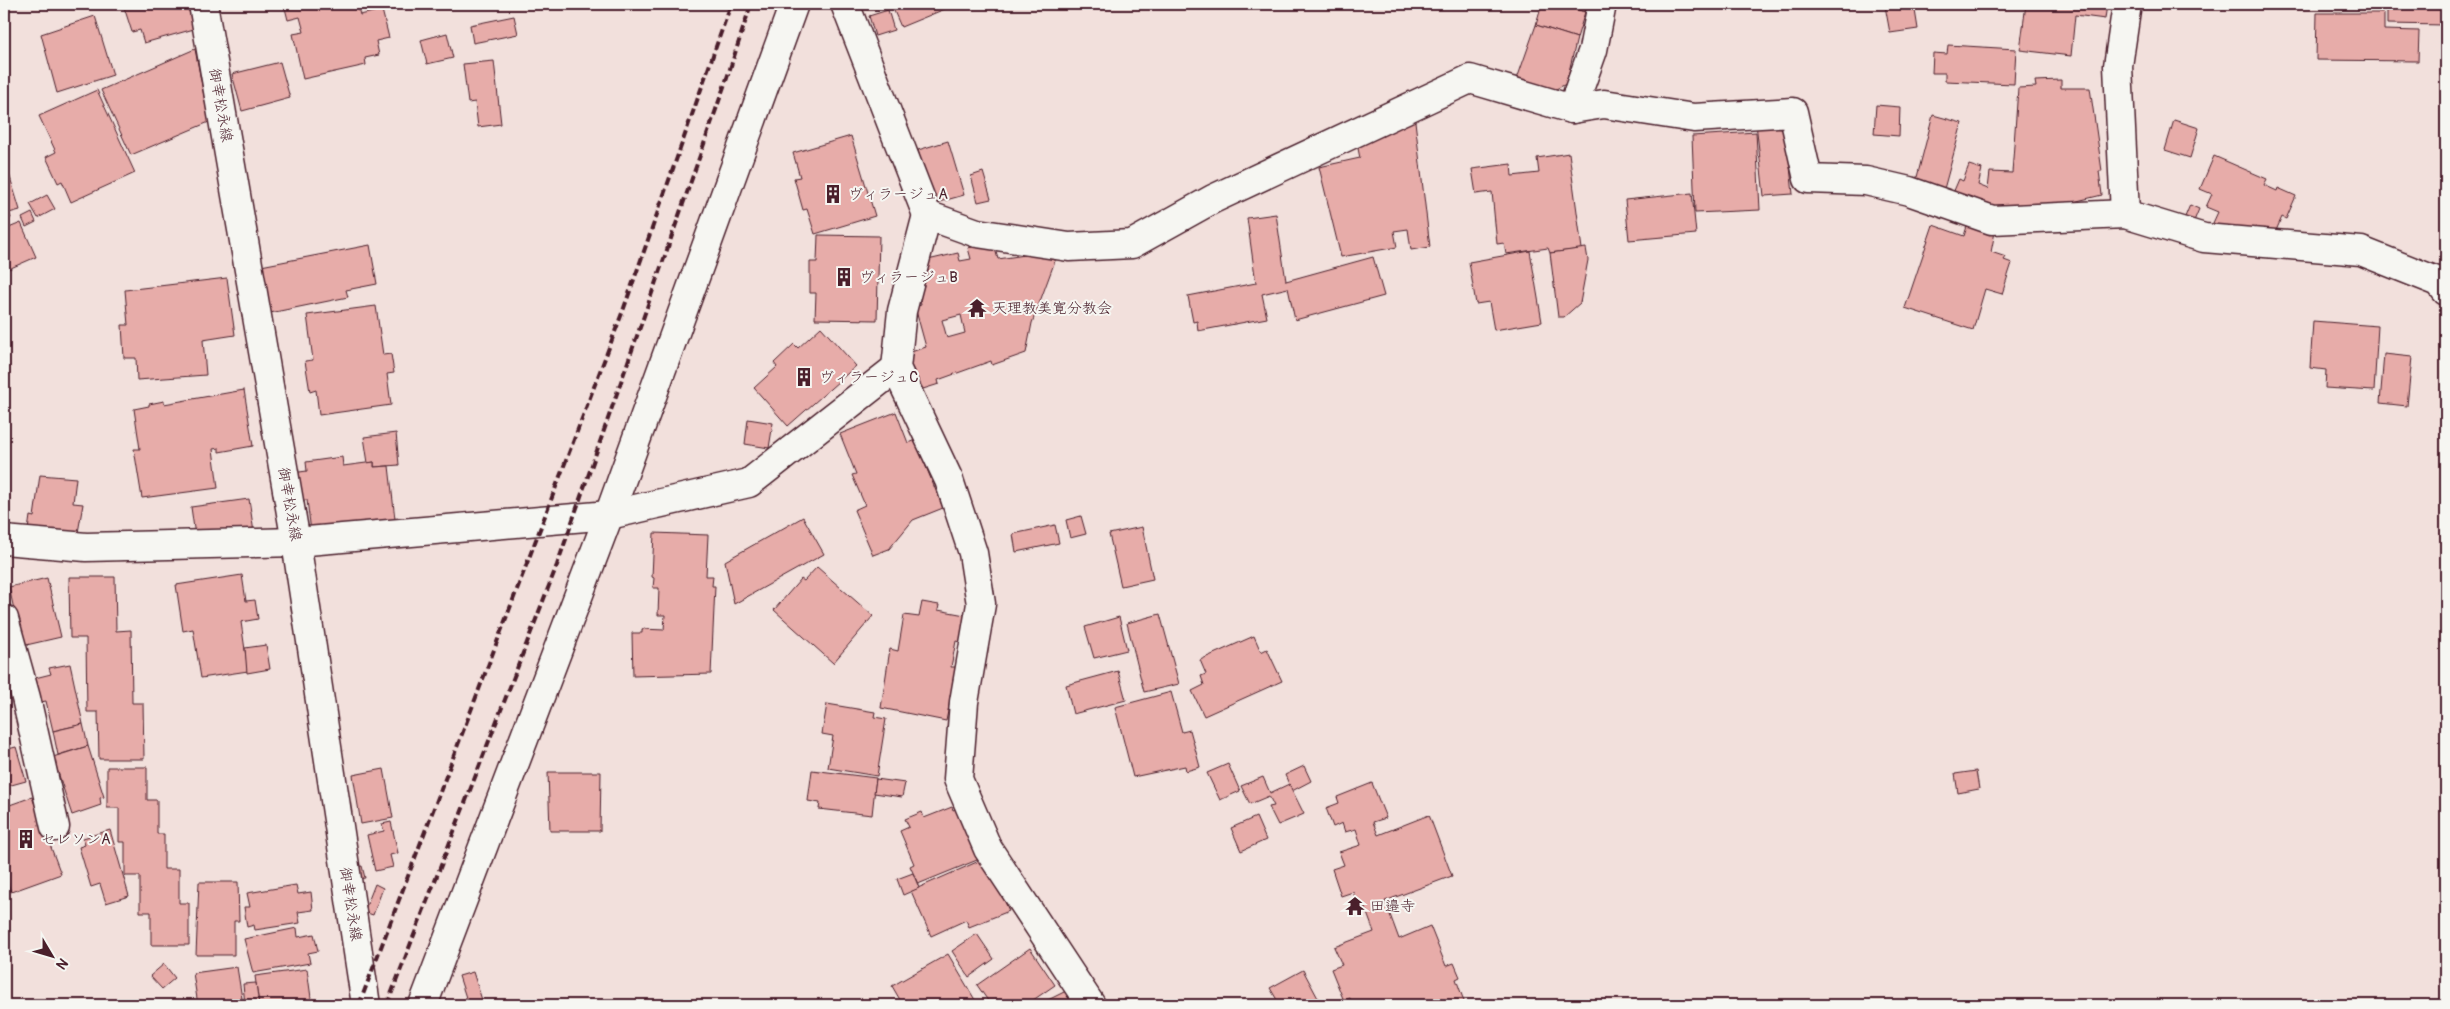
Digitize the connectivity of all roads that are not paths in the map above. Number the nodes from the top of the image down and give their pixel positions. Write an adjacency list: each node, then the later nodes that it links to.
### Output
1 (203, 4): 13 (street, 御幸松永線)
2 (794, 4): 11 (street)
3 (845, 4): 8 (street)
4 (1602, 4): 6 (street)
5 (2128, 4): 7 (street)
6 (1572, 109): 7 (street); 8 (street)
7 (2125, 214): 9 (street)
8 (927, 215): 10 (street)
9 (2446, 291)
10 (896, 368): 11 (street); 18 (street)
11 (609, 516): 13 (street); 17 (street)
12 (4, 540): 13 (street)
13 (296, 542): 16 (street, 御幸松永線)
14 (4, 618): 15 (street)
15 (55, 827)
16 (366, 1005)
17 (423, 1005)
18 (1091, 1005)

